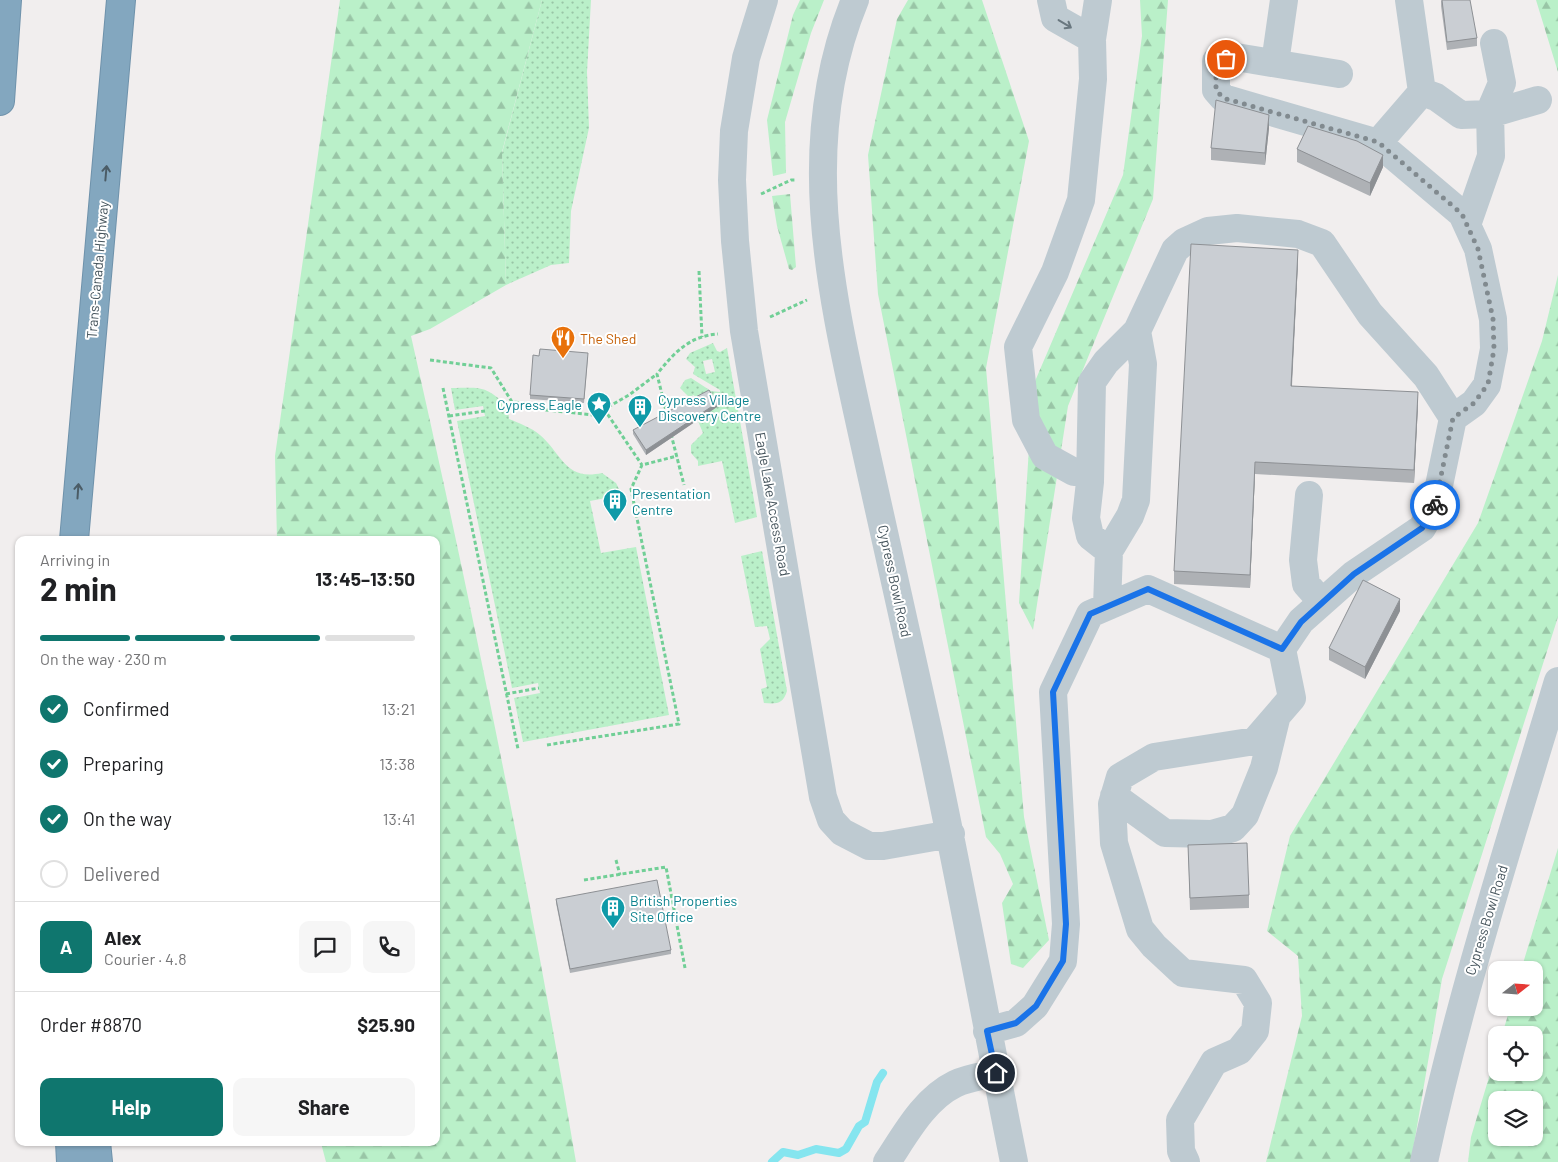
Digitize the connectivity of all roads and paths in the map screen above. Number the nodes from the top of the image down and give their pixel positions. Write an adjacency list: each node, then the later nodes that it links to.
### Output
1 (7, 0): 15 (highway)
2 (122, 0): 41 (highway, Trans-Canada Highway, one-way to 2)
3 (764, 0): 53 (street, Eagle Lake Access Road)
4 (855, 0): 18 (street, Cypress Bowl Road)
5 (1051, 0): 9 (street, one-way to 9)
6 (1098, 0): 9 (street)
7 (1284, 0): 11 (street)
8 (1409, 0): 13 (street)
9 (1092, 39): 38 (street)
10 (1494, 43): 16 (street)
11 (1275, 63): 12 (street); 17 (street)
12 (1339, 74)
13 (1422, 92): 16 (street); 17 (street)
14 (1538, 100): 16 (street)
15 (0, 101)
16 (1490, 114): 20 (street)
17 (1378, 142): 20 (street)
18 (822, 180): 19 (path); 22 (street, Cypress Bowl Road)
19 (754, 198)
20 (1467, 225): 33 (street)
21 (700, 271): 26 (path)
22 (834, 295): 23 (path); 53 (street, Cypress Bowl Road)
23 (764, 321)
24 (1137, 330): 33 (street); 38 (street); 42 (street)
25 (711, 335): 26 (path)
26 (702, 337): 28 (path)
27 (430, 360): 30 (path)
28 (657, 374): 30 (path); 34 (path)
29 (443, 388): 32 (path)
30 (604, 409): 37 (path)
31 (485, 410): 32 (path)
32 (449, 416): 48 (path)
33 (1453, 418): 43 (street)
34 (668, 420)
35 (670, 429): 36 (path)
36 (677, 456): 37 (path); 39 (path)
37 (642, 465): 50 (path)
38 (1090, 468): 42 (street)
39 (684, 485)
40 (1309, 495): 43 (street)
41 (74, 536)
42 (1109, 551): 44 (street)
43 (1322, 602): 45 (street)
44 (1107, 606): 45 (street); 58 (street)
45 (1282, 649): 49 (street)
46 (1558, 681): 67 (street, Cypress Bowl Road)
47 (539, 688): 48 (path)
48 (506, 694): 51 (path)
49 (1277, 716): 52 (street); 52 (street)
50 (547, 745)
51 (518, 749)
52 (1114, 796): 66 (street)
53 (951, 834): 58 (street, Cypress Bowl Road)
54 (616, 860): 55 (path)
55 (620, 875): 56 (path); 57 (path)
56 (584, 880)
57 (685, 968)
58 (987, 1031): 59 (street, Cypress Bowl Road)
59 (996, 1073): 64 (street); 65 (street, Cypress Bowl Road)
60 (70, 1146): 62 (highway)
61 (96, 1146): 63 (highway)
62 (71, 1162)
63 (98, 1162)
64 (887, 1162)
65 (1014, 1162)
66 (1186, 1162)
67 (1424, 1162)

